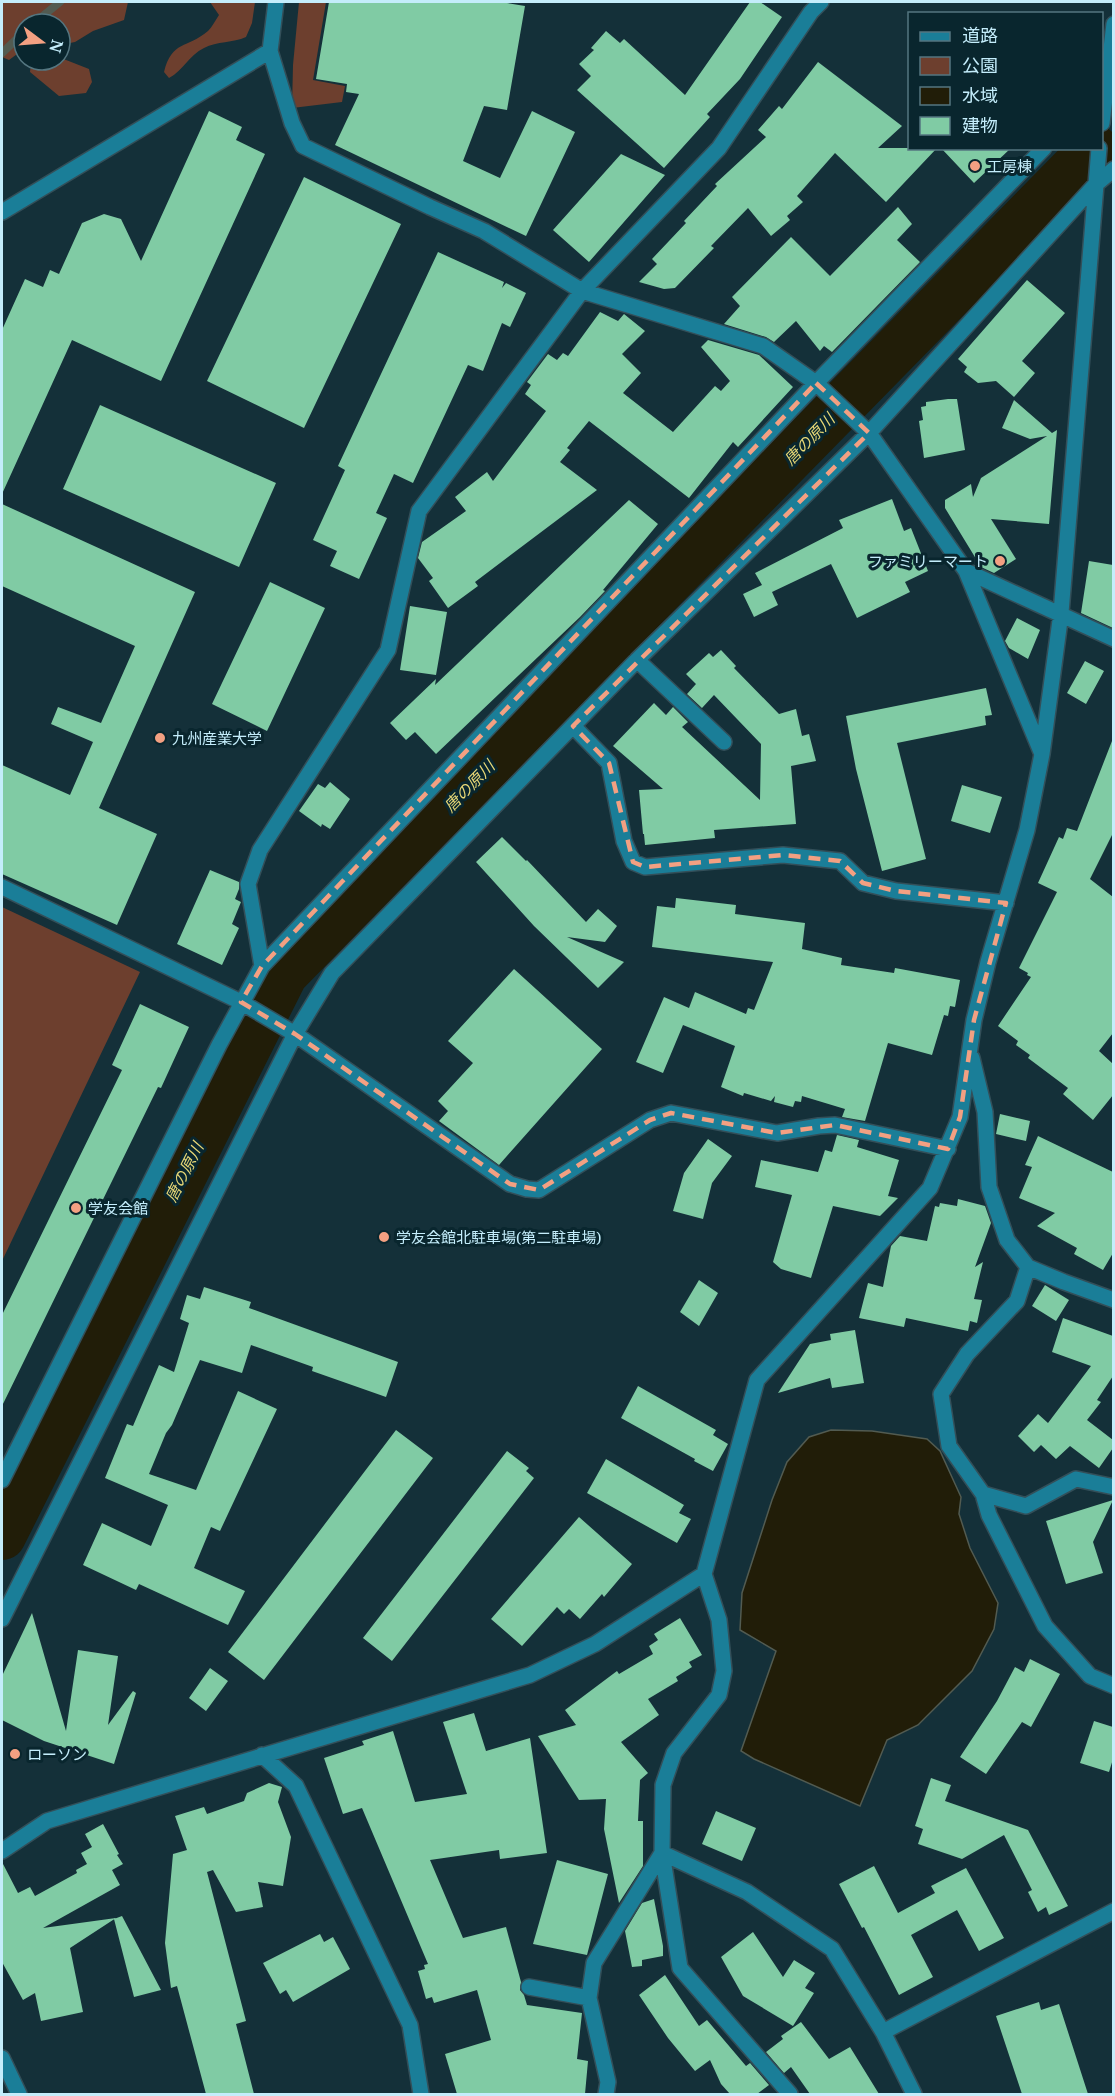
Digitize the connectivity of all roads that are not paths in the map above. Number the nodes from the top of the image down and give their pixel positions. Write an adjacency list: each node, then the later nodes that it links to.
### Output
1 (276, 2): 4 (street)
2 (821, 2): 12 (street)
3 (1113, 24): 5 (street)
4 (270, 51): 11 (street); 12 (street)
5 (1106, 89): 6 (street)
6 (1103, 109)
7 (1042, 150): 13 (street)
8 (1099, 150): 10 (street)
9 (1113, 169): 10 (street)
10 (1095, 185): 14 (street); 16 (street)
11 (2, 212)
12 (582, 291): 13 (street); 24 (street)
13 (816, 383): 14 (street); 24 (street)
14 (864, 428): 15 (street); 18 (street)
15 (966, 571): 16 (street); 21 (street)
16 (1060, 614): 17 (street); 21 (street)
17 (1113, 639)
18 (637, 660): 19 (street); 20 (street)
19 (573, 726): 23 (street); 26 (street)
20 (723, 742)
21 (1042, 754): 23 (street)
22 (2, 887): 25 (street)
23 (1006, 903): 27 (street)
24 (262, 966): 25 (street)
25 (241, 1002): 26 (street); 31 (street)
26 (295, 1034): 28 (street); 35 (street)
27 (970, 1050): 28 (street); 29 (street)
28 (948, 1149): 34 (street)
29 (1028, 1267): 30 (street); 33 (street)
30 (1113, 1300)
31 (2, 1480)
32 (1113, 1488): 33 (street)
33 (983, 1494): 36 (street)
34 (704, 1574): 37 (street); 39 (street)
35 (2, 1619)
36 (1113, 1686)
37 (262, 1755): 38 (street); 46 (street)
38 (2, 1851)
39 (662, 1853): 42 (street); 43 (street); 48 (street)
40 (1113, 1911): 43 (street)
41 (529, 1987): 42 (street)
42 (589, 1998): 47 (street)
43 (883, 2032): 49 (street)
44 (2, 2058): 45 (street)
45 (19, 2094)
46 (421, 2094)
47 (606, 2094)
48 (790, 2094)
49 (914, 2094)

